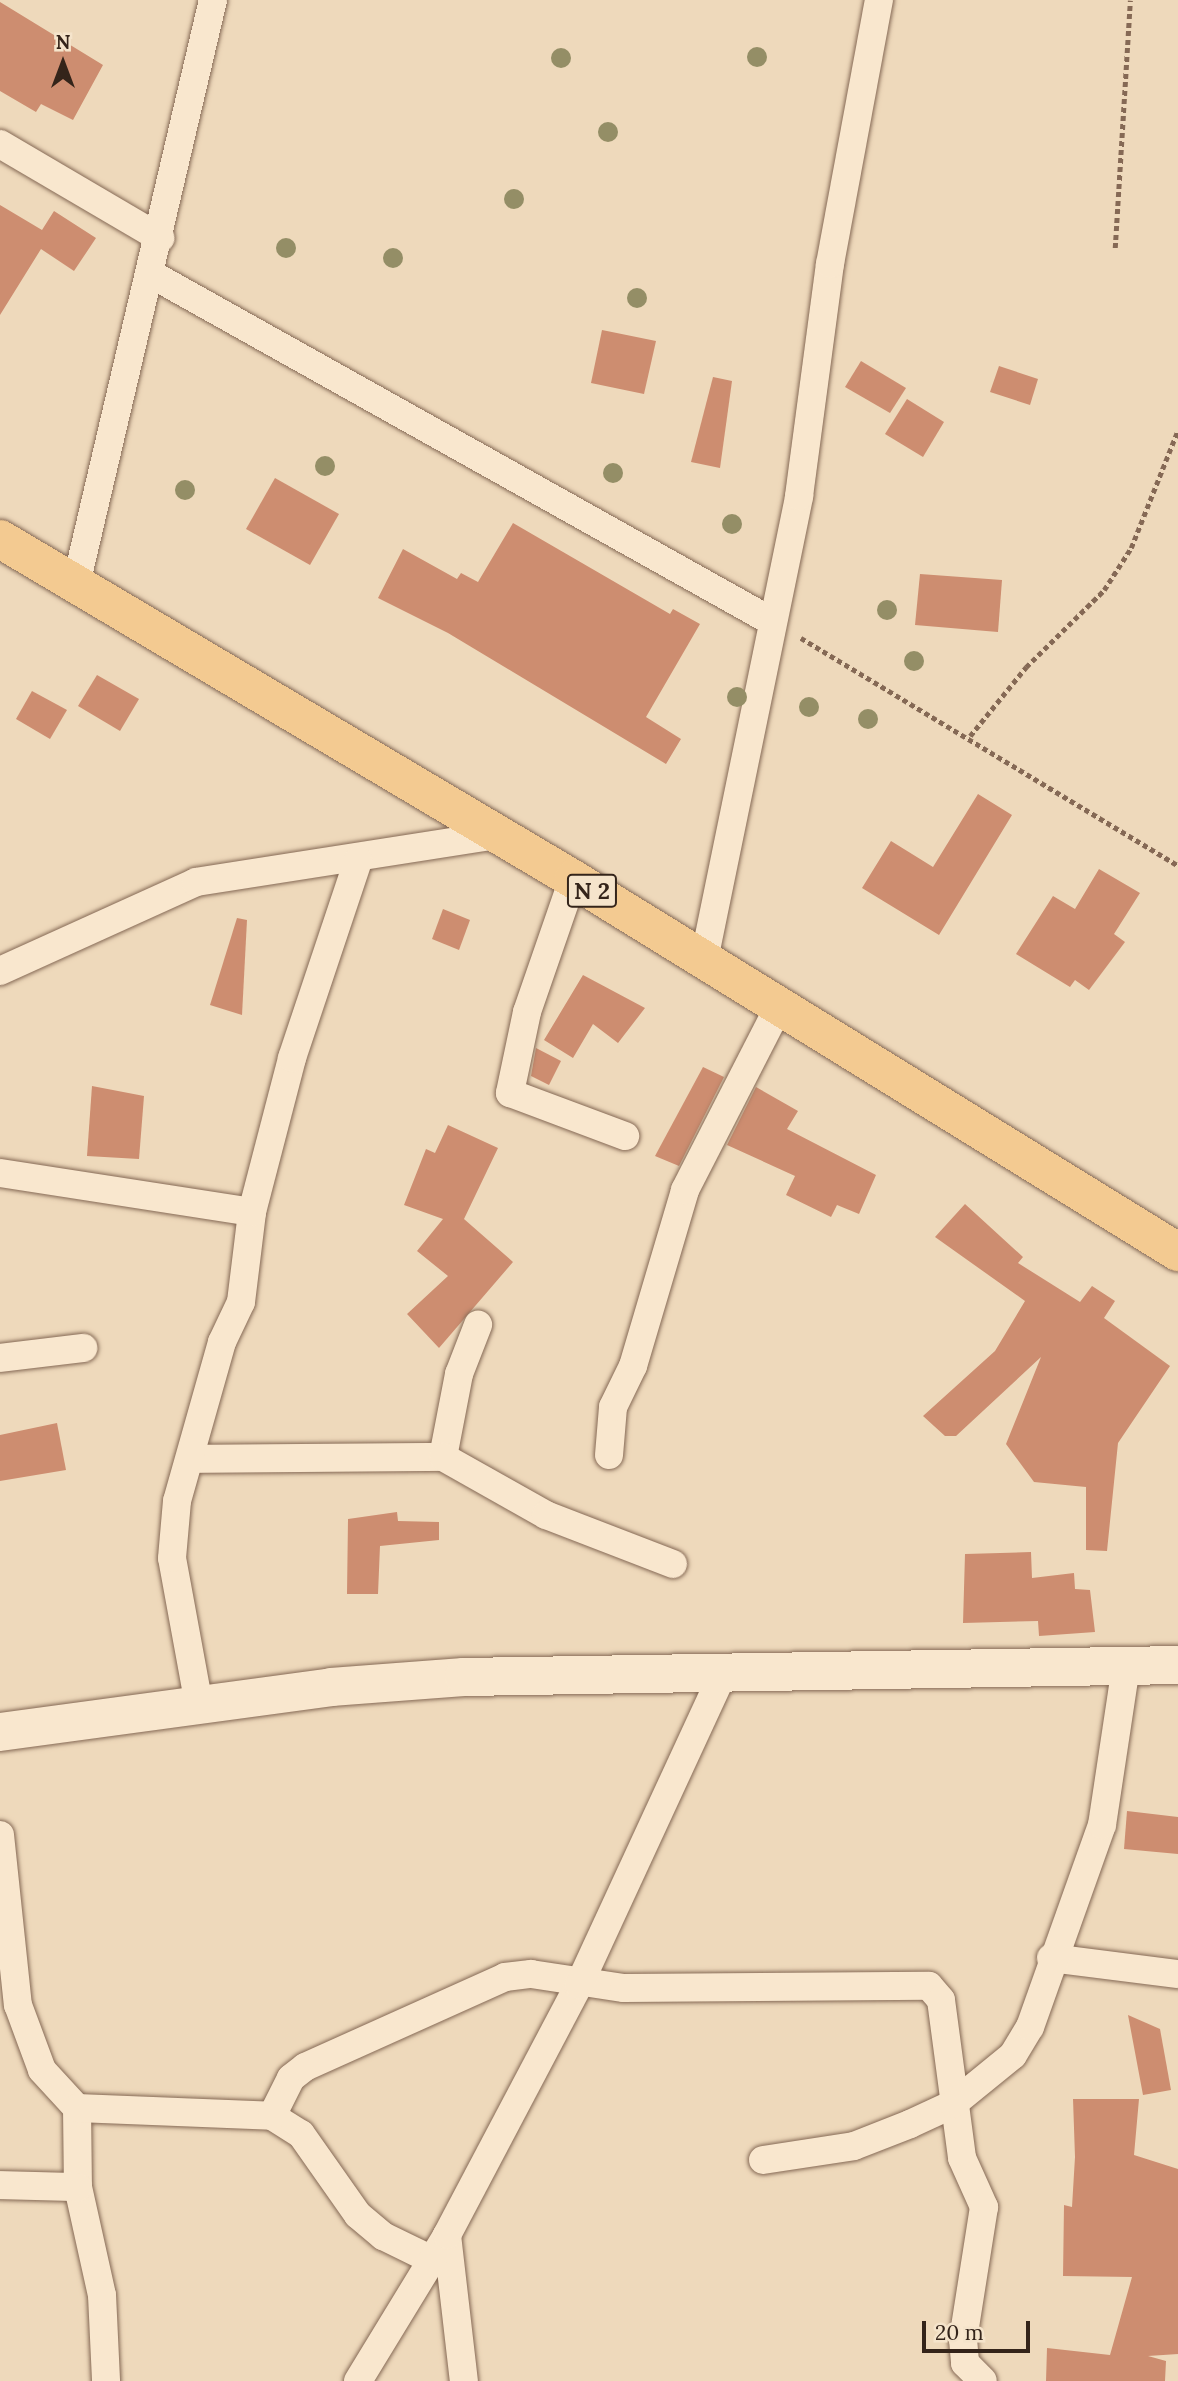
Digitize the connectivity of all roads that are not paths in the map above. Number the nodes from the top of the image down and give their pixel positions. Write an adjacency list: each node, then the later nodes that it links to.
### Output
1 (213, 0): 4 (street)
2 (879, 0): 8 (street)
3 (0, 144): 4 (street)
4 (160, 238): 5 (street)
5 (151, 274): 7 (street); 8 (street)
6 (0, 539): 7 (main road, N 2)
7 (76, 584): 9 (main road, N 2)
8 (771, 621): 12 (street)
9 (496, 835): 10 (street); 11 (main road, N 2)
10 (358, 861): 13 (street); 17 (street)
11 (573, 880): 12 (main road, N 2); 15 (street)
12 (705, 960): 14 (main road, N 2)
13 (0, 971)
14 (779, 1006): 18 (main road, N 2); 22 (street)
15 (625, 1136)
16 (0, 1173): 17 (street)
17 (252, 1212): 24 (street)
18 (1178, 1252)
19 (478, 1325): 23 (street)
20 (83, 1349): 21 (street)
21 (0, 1358)
22 (609, 1455)
23 (443, 1457): 24 (street); 25 (street)
24 (190, 1460): 29 (street)
25 (673, 1564)
26 (1178, 1665): 27 (street)
27 (1126, 1666): 28 (street); 32 (street)
28 (722, 1675): 29 (street); 34 (street)
29 (199, 1705): 30 (street)
30 (0, 1732)
31 (0, 1835): 36 (street)
32 (1051, 1958): 33 (street); 35 (street)
33 (1178, 1974)
34 (579, 1985): 35 (street); 37 (street); 41 (street)
35 (953, 2104): 38 (street); 46 (street)
36 (77, 2108): 37 (street); 40 (street)
37 (272, 2116): 42 (street)
38 (763, 2160)
39 (0, 2185): 40 (street)
40 (78, 2187): 43 (street)
41 (447, 2235): 42 (street); 45 (street)
42 (432, 2259): 44 (street)
43 (106, 2381)
44 (358, 2381)
45 (464, 2381)
46 (983, 2381)

